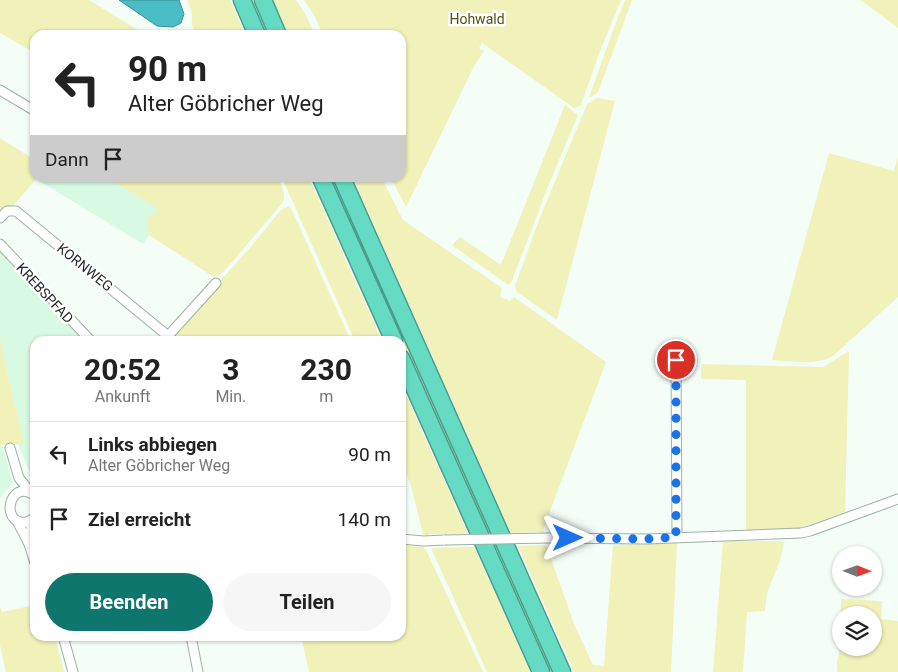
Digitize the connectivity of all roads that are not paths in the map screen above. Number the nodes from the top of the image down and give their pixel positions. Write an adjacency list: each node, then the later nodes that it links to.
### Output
1 (242, 0): 3 (highway)
2 (262, 0): 4 (highway)
3 (256, 30)
4 (276, 30)
5 (0, 90): 6 (street)
6 (30, 109)
7 (323, 182): 15 (highway)
8 (344, 182): 37 (highway)
9 (0, 218): 13 (street, KORNWEG)
10 (0, 244): 12 (street, KREBSPFAD)
11 (216, 283): 14 (street, KORNWEG)
12 (86, 336)
13 (162, 336)
14 (169, 336)
15 (392, 336)
16 (676, 360): 27 (street)
17 (406, 369): 36 (highway)
18 (10, 448): 19 (street)
19 (19, 478): 20 (street); 21 (street)
20 (30, 491)
21 (16, 493): 22 (street); 24 (street)
22 (30, 494)
23 (898, 498): 27 (street)
24 (3, 509): 26 (street)
25 (30, 520): 26 (street)
26 (17, 521): 30 (street)
27 (676, 537): 29 (street, bridge)
28 (30, 539): 30 (street)
29 (406, 539)
30 (29, 544): 31 (street)
31 (30, 547)
32 (64, 641): 34 (street)
33 (192, 641): 35 (street)
34 (73, 672)
35 (198, 672)
36 (542, 672)
37 (562, 672)

